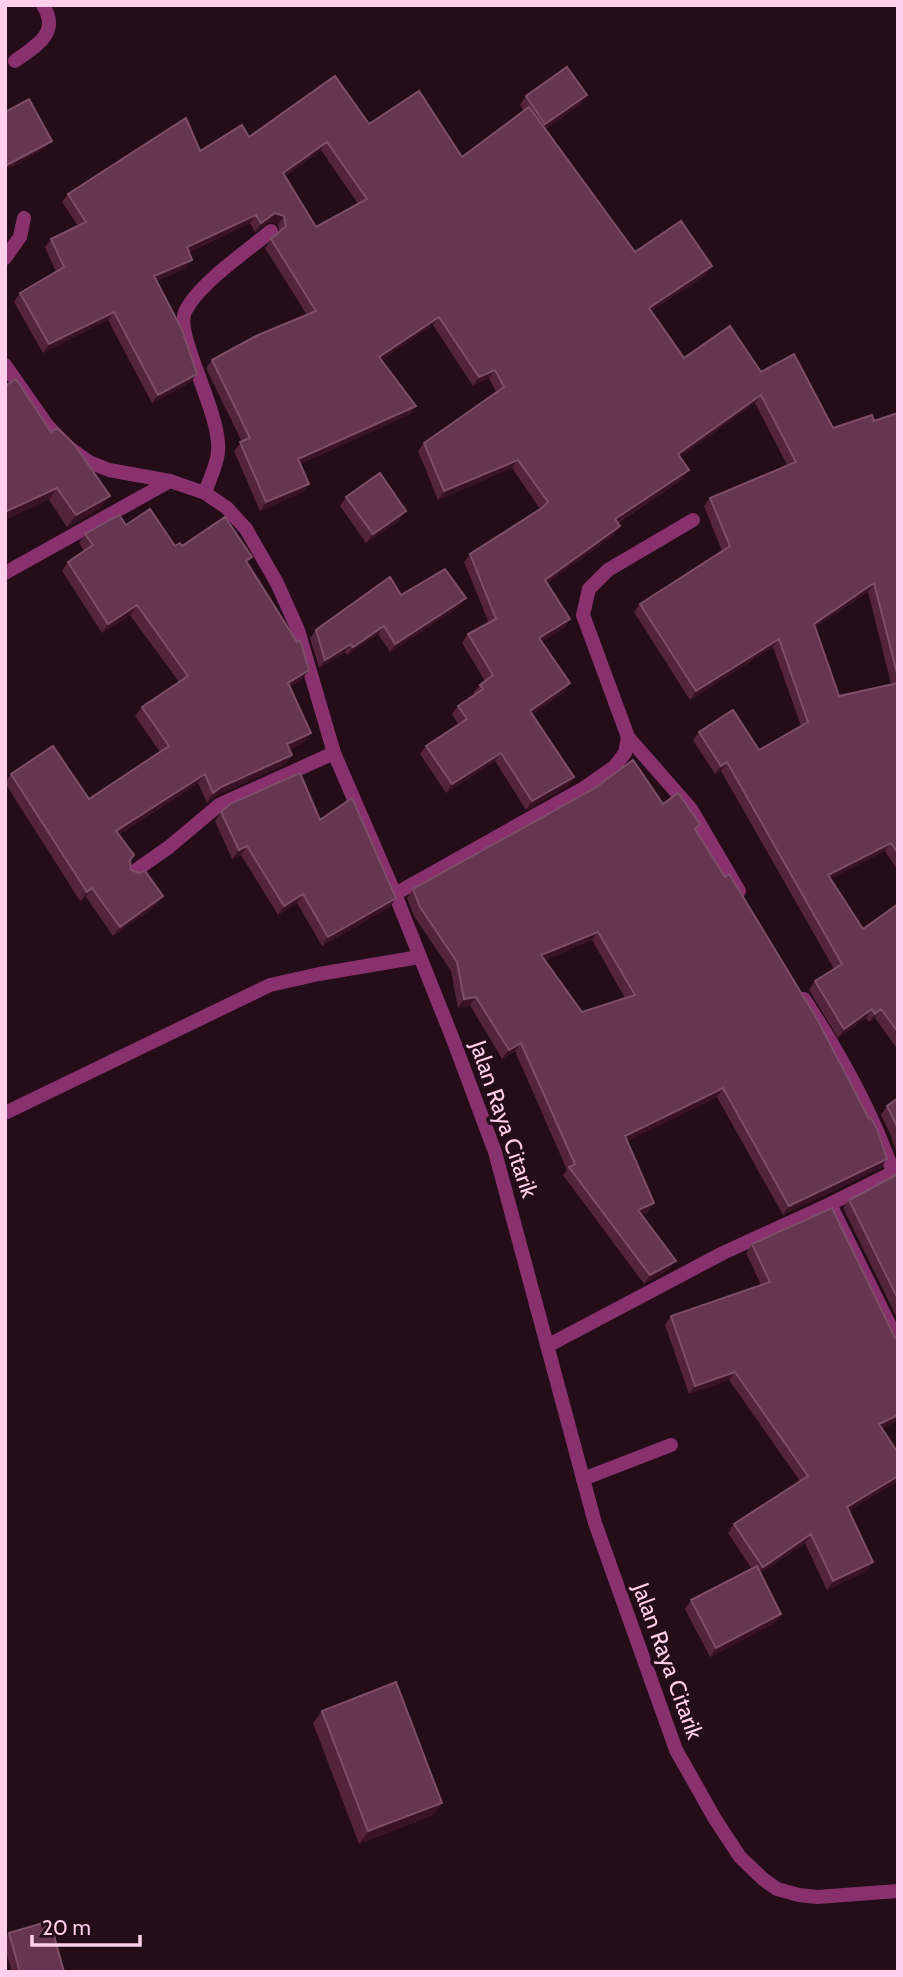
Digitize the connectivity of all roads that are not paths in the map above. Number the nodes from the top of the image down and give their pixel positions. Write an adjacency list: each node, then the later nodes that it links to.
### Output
1 (43, 5): 2 (street)
2 (15, 61)
3 (24, 218): 5 (street)
4 (271, 231): 8 (street)
5 (5, 258)
6 (5, 365): 7 (street, Jalan Raya Citarik)
7 (170, 481): 8 (street, Jalan Raya Citarik); 10 (street)
8 (205, 493): 12 (street, Jalan Raya Citarik)
9 (693, 520): 11 (street)
10 (5, 573)
11 (628, 737): 14 (street); 15 (street)
12 (334, 753): 13 (street); 14 (street, Jalan Raya Citarik)
13 (132, 873)
14 (394, 894): 16 (street, Jalan Raya Citarik)
15 (748, 908)
16 (419, 957): 18 (street); 22 (street, Jalan Raya Citarik)
17 (797, 988): 19 (street)
18 (5, 1113)
19 (895, 1171): 20 (street)
20 (830, 1205): 21 (street); 22 (street)
21 (898, 1342)
22 (549, 1345): 24 (street, Jalan Raya Citarik)
23 (671, 1445): 24 (street)
24 (583, 1479): 25 (street, Jalan Raya Citarik)
25 (898, 1891)

